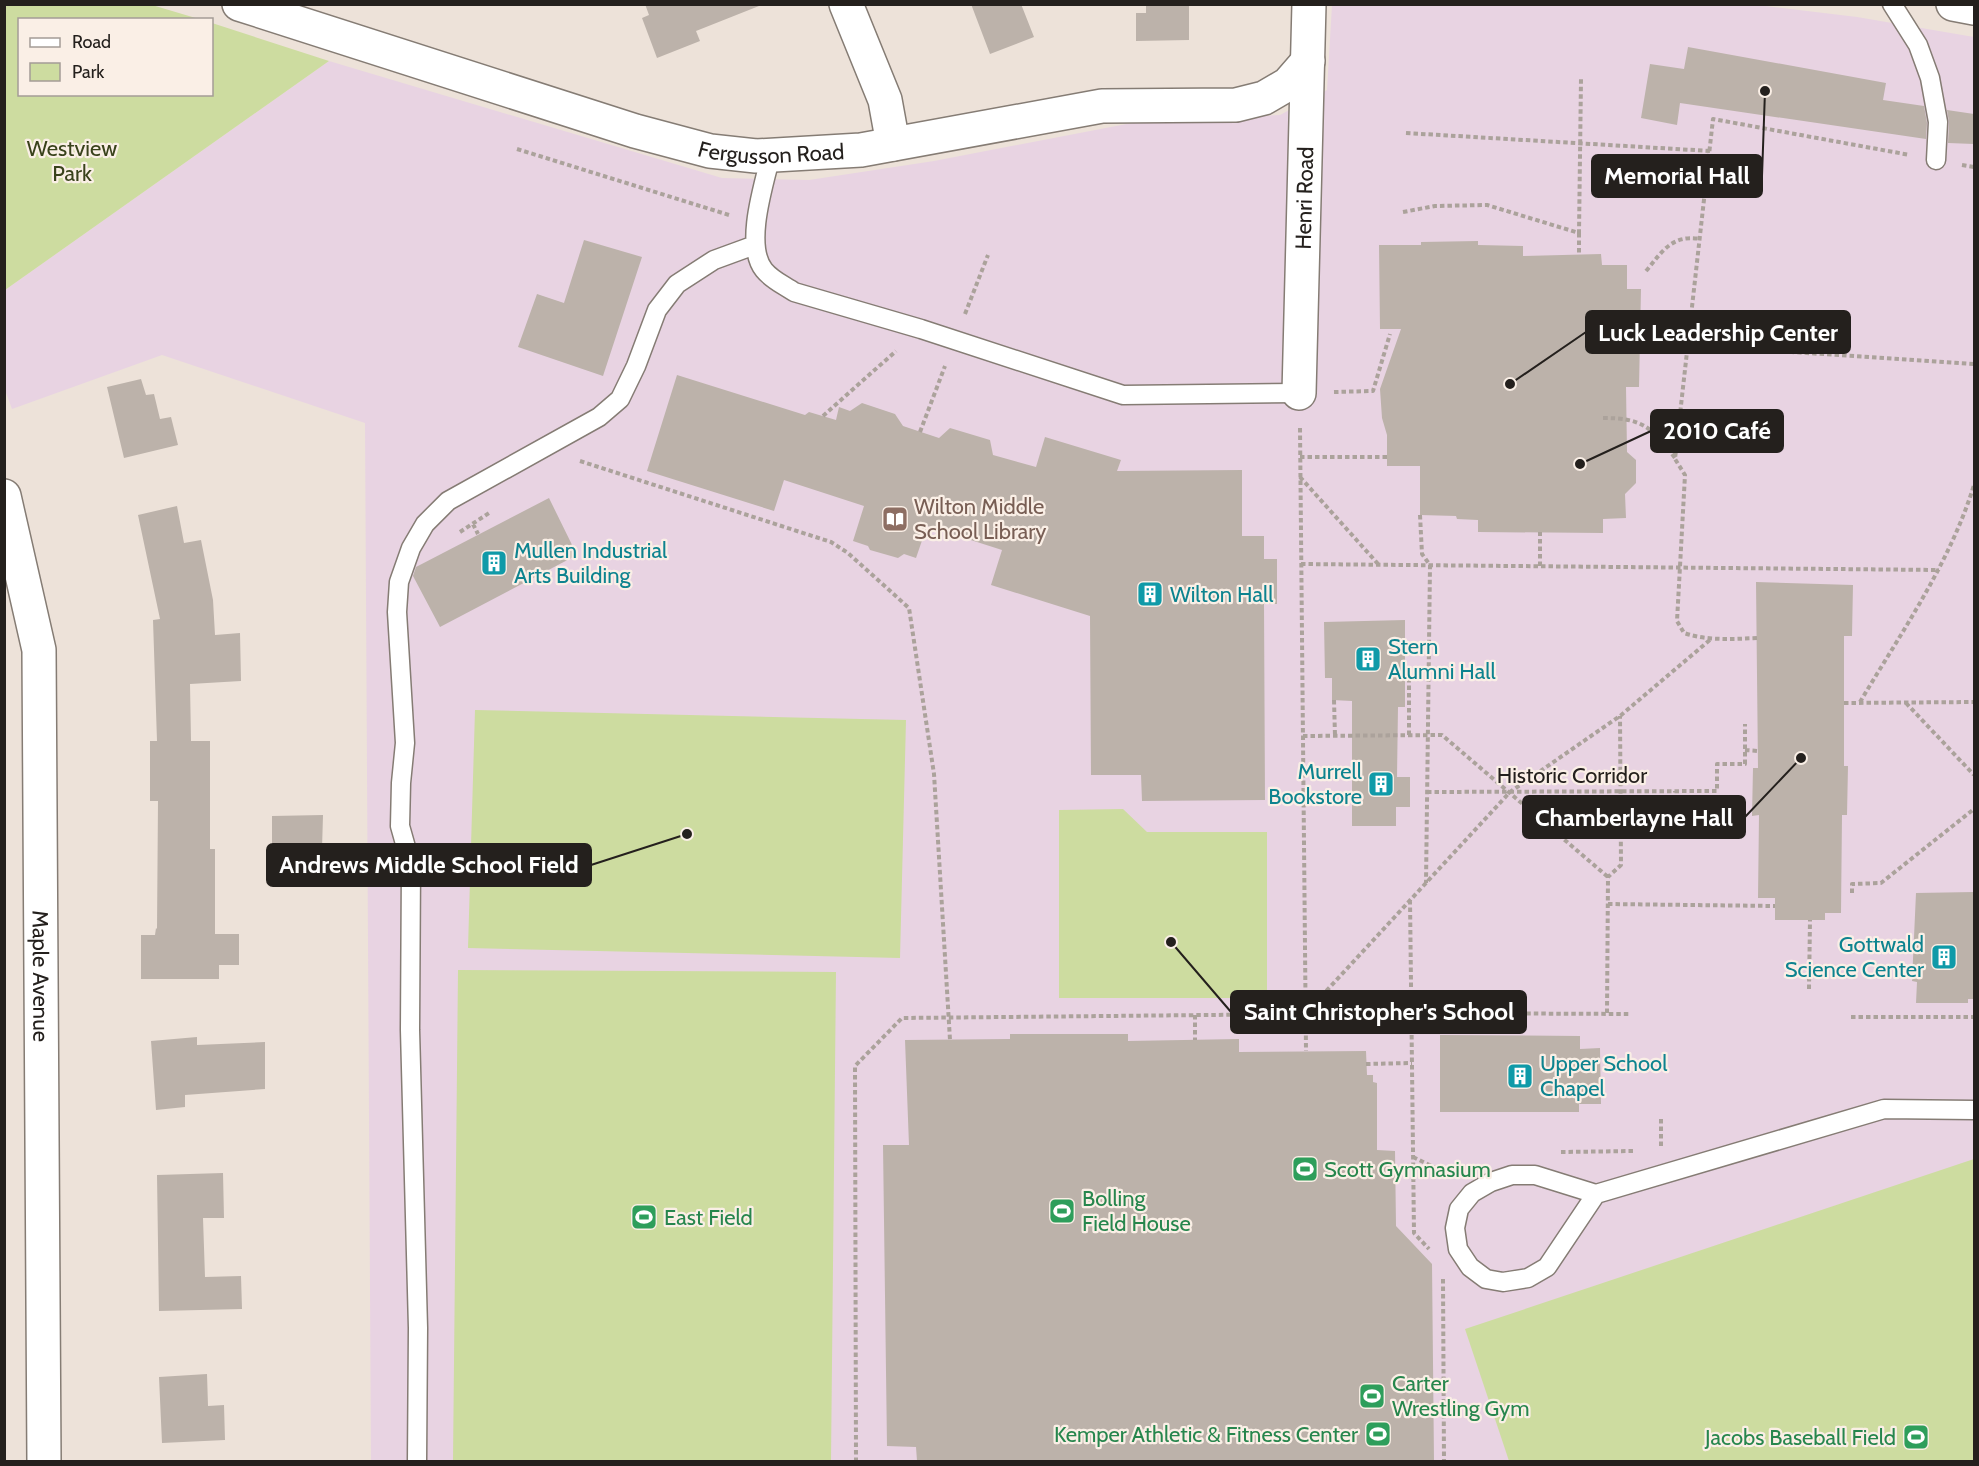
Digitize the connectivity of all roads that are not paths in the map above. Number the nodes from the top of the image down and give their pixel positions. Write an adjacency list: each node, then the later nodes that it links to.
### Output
1 (239, 4): 9 (street, Fergusson Road)
2 (846, 4): 8 (street)
3 (1309, 4): 7 (street, Henri Road)
4 (1892, 4): 10 (lane)
5 (1953, 4): 6 (street)
6 (1974, 8)
7 (1308, 61): 8 (street, Fergusson Road); 12 (street, Henri Road)
8 (893, 144): 9 (street, Fergusson Road)
9 (771, 155): 11 (lane)
10 (1936, 160)
11 (755, 245): 12 (lane); 17 (lane)
12 (1299, 393)
13 (4, 496): 16 (street, Maple Avenue)
14 (1974, 1110): 15 (lane)
15 (1596, 1194): 15 (lane)
16 (44, 1461)
17 (417, 1461)

